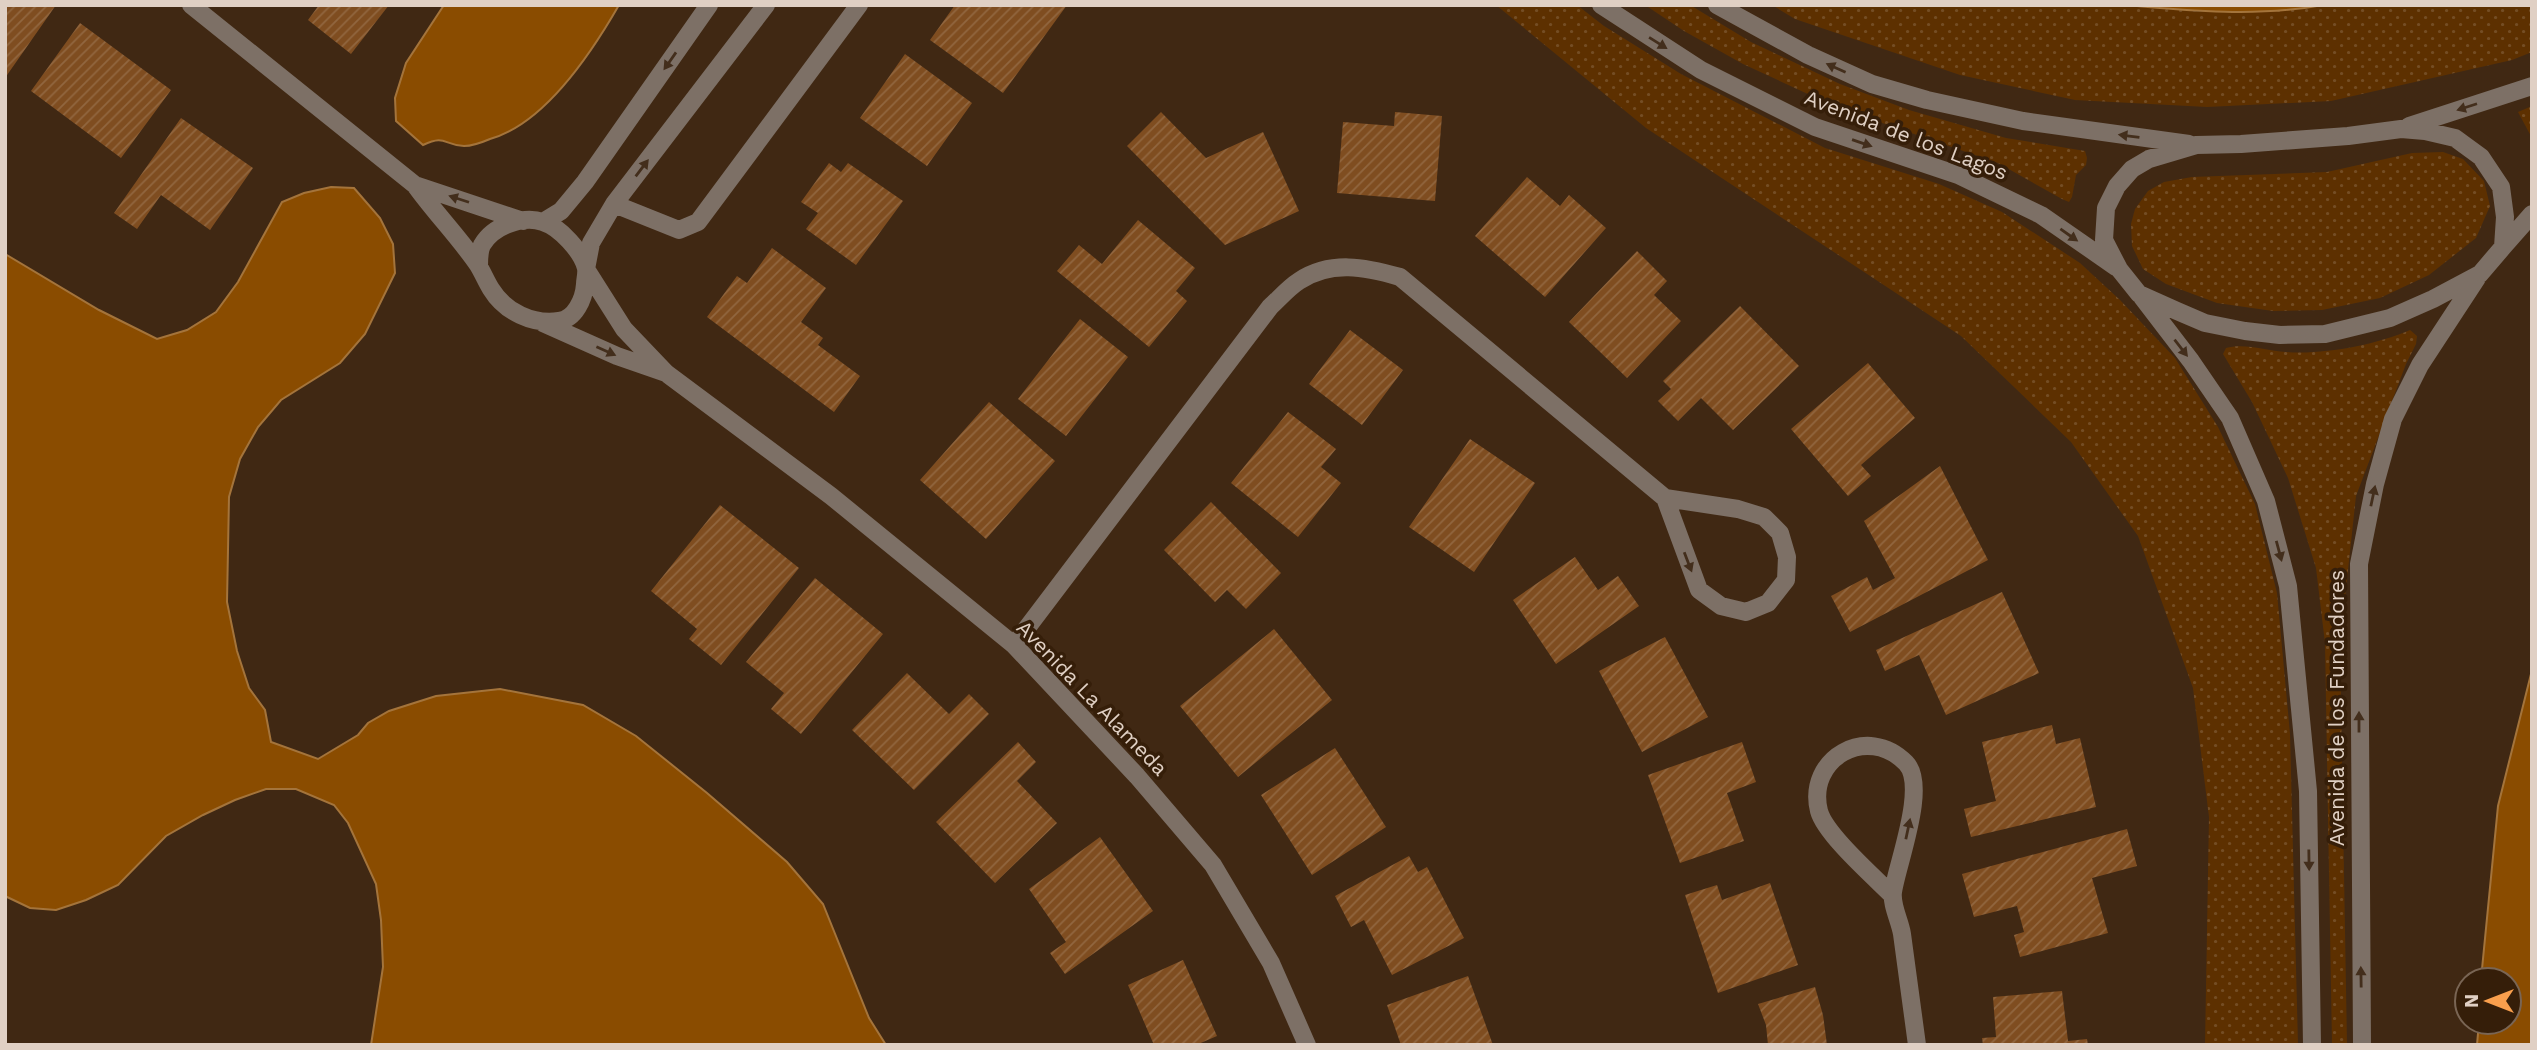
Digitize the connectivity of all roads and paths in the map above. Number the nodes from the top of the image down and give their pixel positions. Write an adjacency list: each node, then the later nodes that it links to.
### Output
1 (191, 5): 10 (street)
2 (709, 5): 14 (street, one-way to 14)
3 (766, 5): 11 (street, one-way to 3)
4 (859, 5): 11 (street)
5 (1601, 5): 18 (street, Avenida de los Lagos, one-way to 18)
6 (1717, 5): 9 (street, Avenida de los Lagos, one-way to 6)
7 (2532, 86): 8 (street, one-way to 8)
8 (2401, 129): 9 (street); 15 (street)
9 (2196, 145): 18 (street)
10 (415, 185): 13 (street, one-way to 10); 16 (street)
11 (614, 204): 17 (street)
12 (2532, 214): 15 (street)
13 (523, 221): 14 (street); 16 (street)
14 (543, 222): 17 (street)
15 (2503, 247): 19 (street)
16 (479, 266): 21 (street)
17 (586, 269): 21 (street); 22 (street, Avenida La Alameda)
18 (2119, 269): 20 (street, Avenida de los Fundadores)
19 (2480, 274): 20 (street); 29 (street, Avenida de los Fundadores, one-way to 19)
20 (2139, 294): 28 (street, Avenida de los Fundadores, one-way to 28)
21 (543, 323): 22 (street, Avenida La Alameda, one-way to 22)
22 (666, 373): 24 (street, Avenida La Alameda)
23 (1665, 498): 23 (street, one-way to 23); 24 (street)
24 (1014, 645): 26 (street, Avenida La Alameda)
25 (1892, 895): 25 (street, one-way to 25); 27 (street)
26 (1307, 1045)
27 (1917, 1045)
28 (2312, 1045)
29 (2362, 1045)

